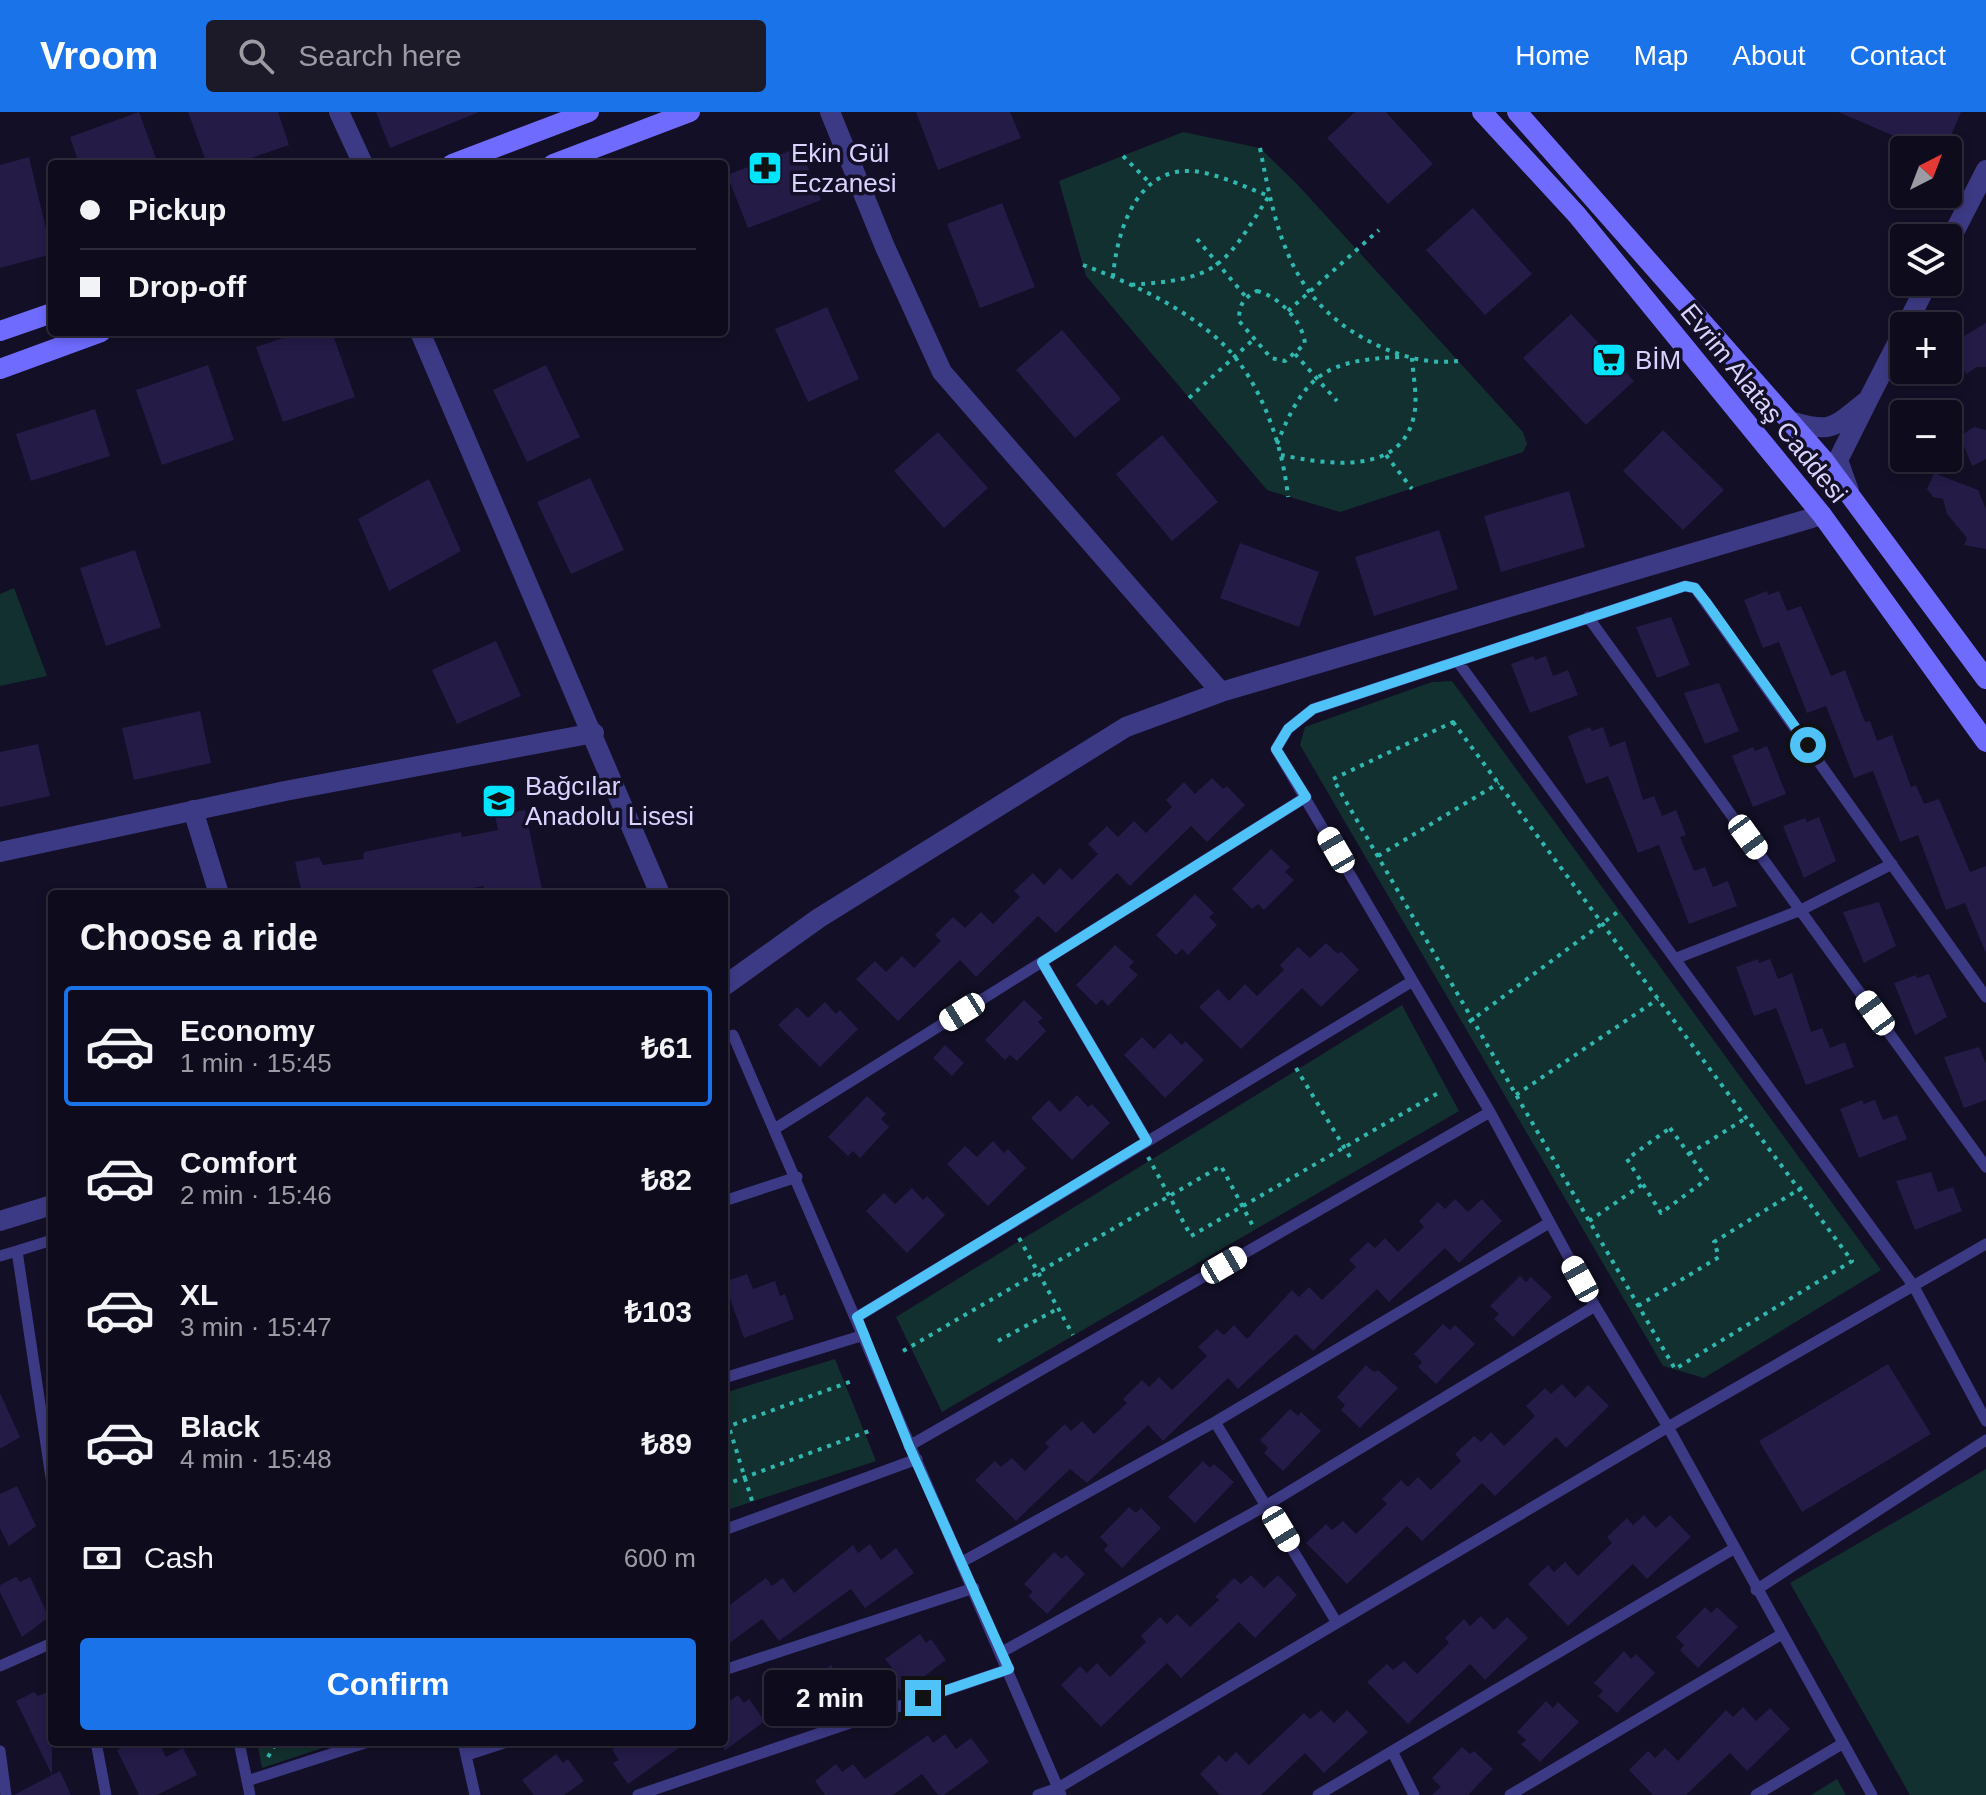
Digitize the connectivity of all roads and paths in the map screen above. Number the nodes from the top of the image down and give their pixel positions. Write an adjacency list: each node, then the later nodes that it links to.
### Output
1 (339, 112): 9 (street)
2 (589, 112): 10 (main road)
3 (690, 112): 11 (main road)
4 (830, 112): 52 (street)
5 (1482, 112): 48 (main road, Evrim Alataş Caddesi)
6 (1517, 112): 41 (main road, Evrim Alataş Caddesi)
7 (1260, 148): 14 (path)
8 (1123, 156): 13 (path)
9 (361, 160)
10 (463, 160)
11 (564, 160)
12 (1986, 170): 15 (street)
13 (1151, 184): 14 (path); 20 (path)
14 (1269, 196): 19 (path); 22 (path)
15 (1958, 224)
16 (1379, 230): 22 (path)
17 (1197, 239): 19 (path)
18 (1083, 265): 20 (path)
19 (1220, 265): 21 (path); 23 (path)
20 (1113, 277): 21 (path)
21 (1129, 285): 31 (path)
22 (1308, 292): 24 (path); 32 (path)
23 (1246, 297): 24 (path); 29 (path)
24 (1288, 312): 30 (path)
25 (48, 314): 26 (main road)
26 (0, 331)
27 (90, 336): 36 (main road)
28 (422, 336): 53 (street)
29 (1254, 339): 30 (path); 31 (path)
30 (1295, 354): 37 (path)
31 (1234, 357): 38 (path); 42 (path)
32 (1403, 357): 34 (path); 37 (path)
33 (1890, 357): 39 (street)
34 (1412, 358): 35 (path); 44 (path)
35 (1458, 361)
36 (0, 369)
37 (1316, 378): 40 (path); 42 (path)
38 (1189, 398)
39 (1868, 400): 41 (street); 47 (street)
40 (1337, 401)
41 (1790, 421): 47 (main road, Evrim Alataş Caddesi)
42 (1276, 444): 43 (path)
43 (1281, 455): 44 (path); 46 (path)
44 (1386, 455): 45 (path)
45 (1412, 489)
46 (1288, 497)
47 (1852, 498): 51 (main road, Evrim Alataş Caddesi)
48 (1822, 515): 52 (street); 54 (main road, Evrim Alataş Caddesi)
49 (1588, 617): 50 (lane); 60 (lane); 64 (lane)
50 (1458, 662): 56 (lane); 63 (lane)
51 (1986, 679)
52 (1221, 692): 69 (street)
53 (594, 733): 57 (street); 62 (street)
54 (1986, 742)
55 (1499, 783): 59 (path); 59 (path); 65 (path)
56 (1306, 797): 67 (lane); 68 (lane)
57 (193, 810): 58 (street); 61 (street)
58 (0, 852)
59 (1378, 856): 72 (path)
60 (1892, 864): 64 (lane); 70 (lane)
61 (218, 890)
62 (658, 890)
63 (1633, 899): 65 (path); 66 (lane)
64 (1801, 910): 66 (lane); 84 (lane)
65 (1603, 925): 71 (path); 72 (path)
66 (1677, 958): 102 (lane)
67 (1042, 962): 79 (lane); 80 (lane)
68 (1411, 982): 74 (lane); 77 (lane)
69 (728, 983)
70 (1986, 997)
71 (1658, 999): 76 (path); 78 (path)
72 (1471, 1021): 76 (path)
73 (733, 1035): 79 (lane)
74 (1289, 1056): 80 (lane); 81 (path)
75 (1440, 1092): 81 (path)
76 (1516, 1095): 93 (path)
77 (1490, 1112): 95 (lane); 97 (lane)
78 (1746, 1118): 82 (path); 104 (path)
79 (776, 1128): 85 (lane)
80 (1144, 1143): 88 (path); 94 (lane)
81 (1344, 1147): 83 (path); 91 (path)
82 (1689, 1154): 86 (path); 86 (path)
83 (1353, 1162)
84 (1986, 1167)
85 (797, 1177): 89 (lane); 106 (lane)
86 (1643, 1184): 93 (path)
87 (1806, 1185): 104 (path)
88 (1169, 1196): 91 (path); 91 (path); 101 (path)
89 (728, 1200)
90 (48, 1206): 92 (street)
91 (1243, 1206): 97 (path)
92 (0, 1221)
93 (1589, 1221): 104 (path)
94 (1011, 1223): 101 (path); 106 (lane)
95 (1549, 1223): 103 (lane); 114 (lane)
96 (48, 1241): 99 (lane)
97 (1262, 1243): 109 (lane)
98 (1986, 1244): 102 (lane)
99 (17, 1251): 100 (lane); 121 (lane)
100 (0, 1256)
101 (1039, 1272): 105 (path); 110 (path)
102 (1913, 1285): 113 (lane); 116 (lane)
103 (1595, 1306): 116 (lane); 125 (lane)
104 (1638, 1306)
105 (1059, 1308): 108 (path); 109 (path)
106 (857, 1317): 107 (lane)
107 (864, 1335): 111 (lane); 120 (lane)
108 (998, 1341)
109 (1080, 1347): 120 (lane)
110 (903, 1351)
111 (728, 1377)
112 (852, 1381): 115 (path)
113 (1986, 1421)
114 (1215, 1422): 125 (lane); 129 (lane)
115 (728, 1426)
116 (1668, 1427): 128 (lane); 132 (lane)
117 (869, 1431): 123 (path)
118 (728, 1433): 123 (path)
119 (1986, 1440): 131 (lane)
120 (909, 1446): 122 (lane)
121 (48, 1457)
122 (917, 1459): 126 (lane); 129 (lane)
123 (744, 1478): 124 (path); 126 (path)
124 (728, 1484)
125 (1267, 1505): 132 (lane); 135 (lane)
126 (757, 1518): 127 (lane)
127 (728, 1529)
128 (1735, 1548): 131 (lane); 146 (lane)
129 (962, 1562): 130 (lane)
130 (974, 1588): 135 (lane); 137 (lane)
131 (1756, 1590): 133 (lane)
132 (1337, 1623): 149 (lane)
133 (1782, 1634): 139 (lane); 158 (lane)
134 (48, 1645): 136 (lane)
135 (1002, 1652): 138 (lane)
136 (0, 1666)
137 (728, 1669)
138 (1009, 1669): 149 (lane); 154 (lane)
139 (1842, 1744): 159 (lane); 160 (lane)
140 (97, 1746): 151 (lane)
141 (240, 1746): 148 (lane)
142 (356, 1746): 148 (lane)
143 (464, 1746): 147 (lane)
144 (495, 1746): 147 (lane)
145 (0, 1751): 150 (lane)
146 (1393, 1753): 156 (lane); 157 (lane)
147 (467, 1755): 153 (lane)
148 (247, 1781): 152 (lane)
149 (1060, 1792): 155 (lane)
150 (6, 1795)
151 (106, 1795)
152 (250, 1795)
153 (475, 1795)
154 (638, 1795)
155 (1038, 1795)
156 (1318, 1795)
157 (1414, 1795)
158 (1510, 1795)
159 (1756, 1795)
160 (1872, 1795)

